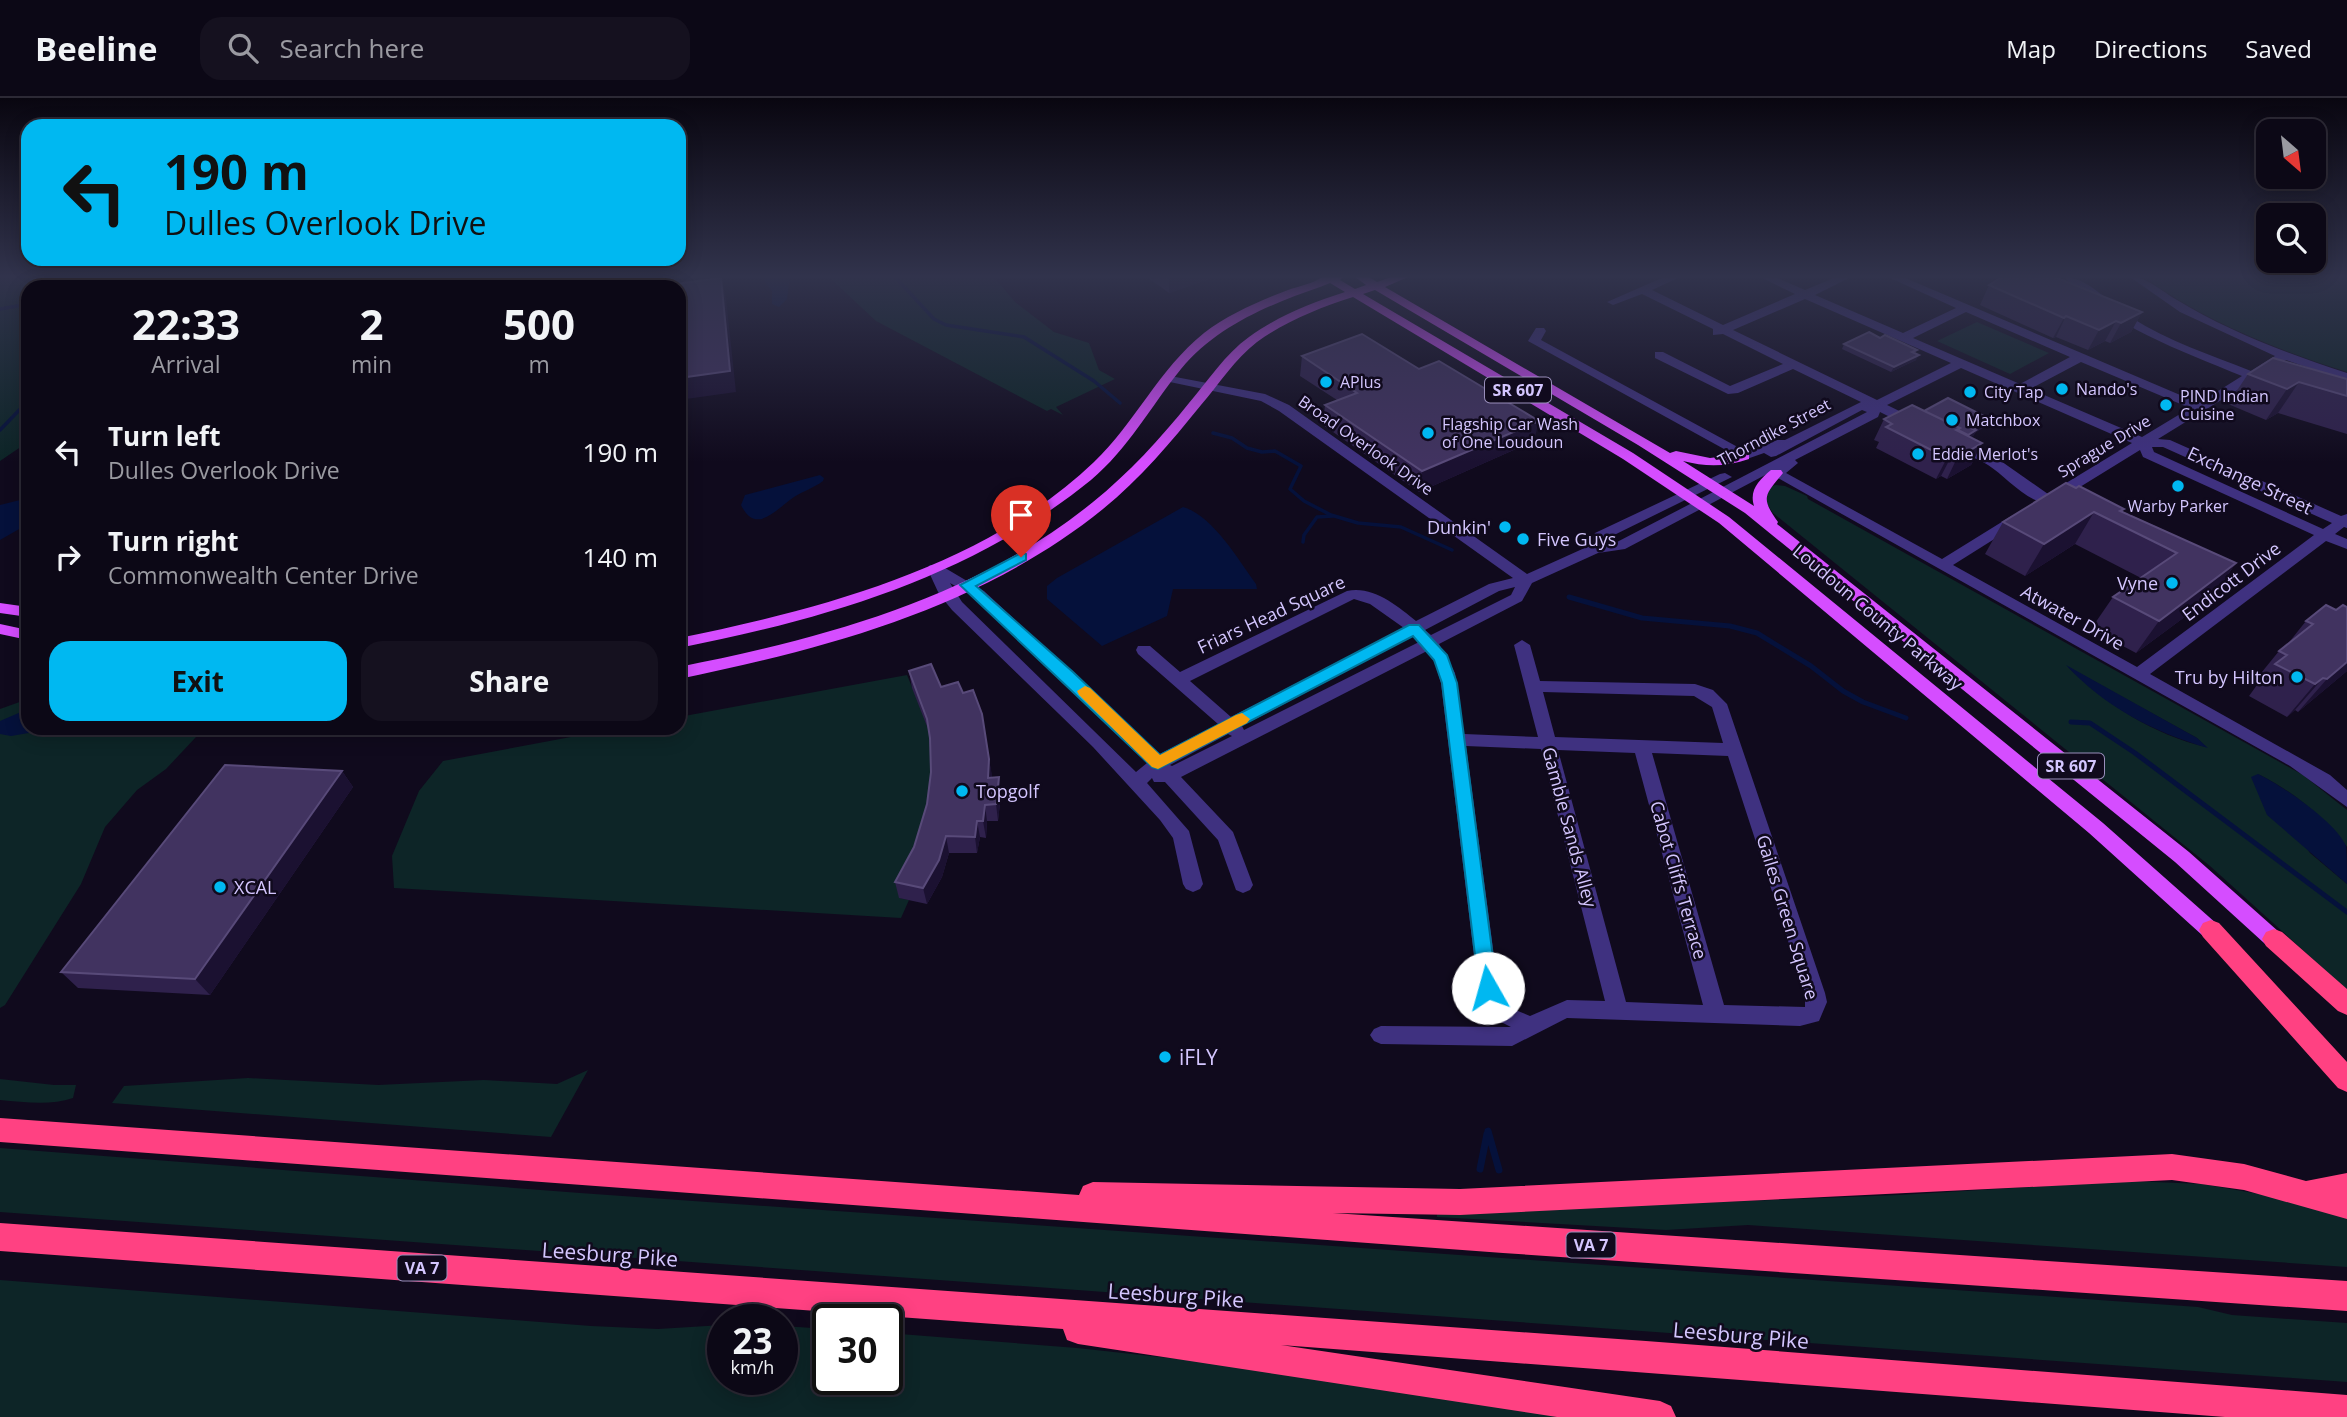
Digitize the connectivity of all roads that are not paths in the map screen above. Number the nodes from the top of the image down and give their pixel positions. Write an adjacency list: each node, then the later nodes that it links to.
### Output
1 (1206, 339): 18 (main road)
2 (1256, 339): 20 (main road)
3 (1430, 339): 31 (main road, Loudoun County Parkway / SR 607)
4 (1465, 339): 25 (main road, Loudoun County Parkway / SR 607)
5 (1535, 339): 28 (street)
6 (1733, 339): 15 (street)
7 (1909, 339): 14 (street, Exchange Street)
8 (2037, 339): 13 (street)
9 (2162, 339): 16 (street)
10 (2246, 339): 12 (street)
11 (1659, 355): 15 (street)
12 (2284, 356): 16 (street, Sprague Drive); 17 (street)
13 (2080, 357): 21 (street); 23 (street)
14 (1963, 362): 21 (street, Exchange Street); 22 (street, Thorndike Street)
15 (1793, 364): 22 (street)
16 (2251, 376): 19 (street); 23 (street, Sprague Drive)
17 (2347, 377)
18 (1169, 378): 20 (street, Broad Overlook Drive); 38 (main road)
19 (2274, 385)
20 (1209, 387): 39 (street, Broad Overlook Drive); 40 (main road)
21 (2022, 388): 26 (street, Exchange Street)
22 (1876, 406): 24 (street, Thorndike Street); 27 (street, Thorndike Street); 32 (street)
23 (2200, 408): 26 (street, Sprague Drive)
24 (1798, 438): 28 (street); 30 (street, Thorndike Street)
25 (1643, 442): 28 (main road); 30 (main road, Loudoun County Parkway / SR 607)
26 (2143, 443): 32 (street, Sprague Drive); 33 (street, Exchange Street); 35 (street, Exchange Street)
27 (1813, 445): 29 (street); 30 (street, Thorndike Street)
28 (1744, 456)
29 (1776, 473): 34 (main road); 37 (street, Atwater Drive)
30 (1716, 488): 31 (street, Thorndike Street); 34 (main road, Loudoun County Parkway / SR 607)
31 (1695, 499): 39 (street, Thorndike Street); 68 (main road, Loudoun County Parkway / SR 607)
32 (2038, 506): 37 (street, Sprague Drive)
33 (2345, 522): 35 (street, Endicott Drive)
34 (1783, 535): 69 (main road, Loudoun County Parkway / SR 607)
35 (2325, 535): 36 (street, Exchange Street); 52 (street, Endicott Drive)
36 (2347, 545)
37 (1941, 566): 52 (street, Atwater Drive)
38 (935, 568): 40 (street); 41 (street); 47 (main road)
39 (1526, 580): 45 (street); 48 (street)
40 (967, 585): 41 (main road); 53 (street)
41 (947, 594): 51 (main road); 56 (street)
42 (0, 608): 43 (main road)
43 (21, 611)
44 (0, 629): 46 (main road)
45 (1414, 629): 48 (street, Friars Head Square); 54 (street, Friars Head Square); 57 (street)
46 (21, 634)
47 (686, 642)
48 (1428, 643): 58 (street); 59 (street, Friars Head Square)
49 (1522, 645): 55 (street, Gamble Sands Alley)
50 (1144, 650): 54 (street)
51 (686, 671)
52 (2137, 675): 65 (street, Atwater Drive)
53 (1068, 676): 56 (street); 63 (street)
54 (1178, 680): 57 (street)
55 (1533, 686): 60 (street, Gamble Sands Alley); 62 (street, Gailes Green Square)
56 (1042, 688): 64 (street)
57 (1229, 726): 58 (street); 63 (street)
58 (1243, 737): 63 (street)
59 (1457, 740): 60 (street); 74 (street, Friars Head Square)
60 (1548, 743): 61 (street); 71 (street, Gamble Sands Alley)
61 (1642, 747): 62 (street); 73 (street, Cabot Cliffs Terrace)
62 (1736, 750): 73 (street, Gailes Green Square)
63 (1164, 769): 64 (street); 67 (street)
64 (1136, 782): 66 (street)
65 (2347, 800)
66 (1193, 884)
67 (1242, 886)
68 (2211, 930): 76 (main road, Loudoun County Parkway / SR 607); 77 (highway)
69 (2274, 939): 70 (highway); 72 (main road, Loudoun County Parkway / SR 607)
70 (2347, 1003)
71 (1618, 1010): 73 (street, Gailes Green Square); 74 (street, Gailes Green Square)
72 (2347, 1010)
73 (1716, 1014)
74 (1530, 1026): 75 (street, Gailes Green Square)
75 (1381, 1035)
76 (2347, 1063)
77 (2347, 1080)
78 (0, 1130): 80 (highway, VA 7)
79 (2347, 1186): 81 (highway)
80 (836, 1189): 81 (highway); 84 (highway, VA 7)
81 (2301, 1192): 82 (highway)
82 (2347, 1206)
83 (0, 1237): 85 (highway, Leesburg Pike / VA 7)
84 (2347, 1296)
85 (843, 1299): 86 (highway, Leesburg Pike / VA 7); 87 (highway)
86 (2347, 1411)
87 (1660, 1417)

